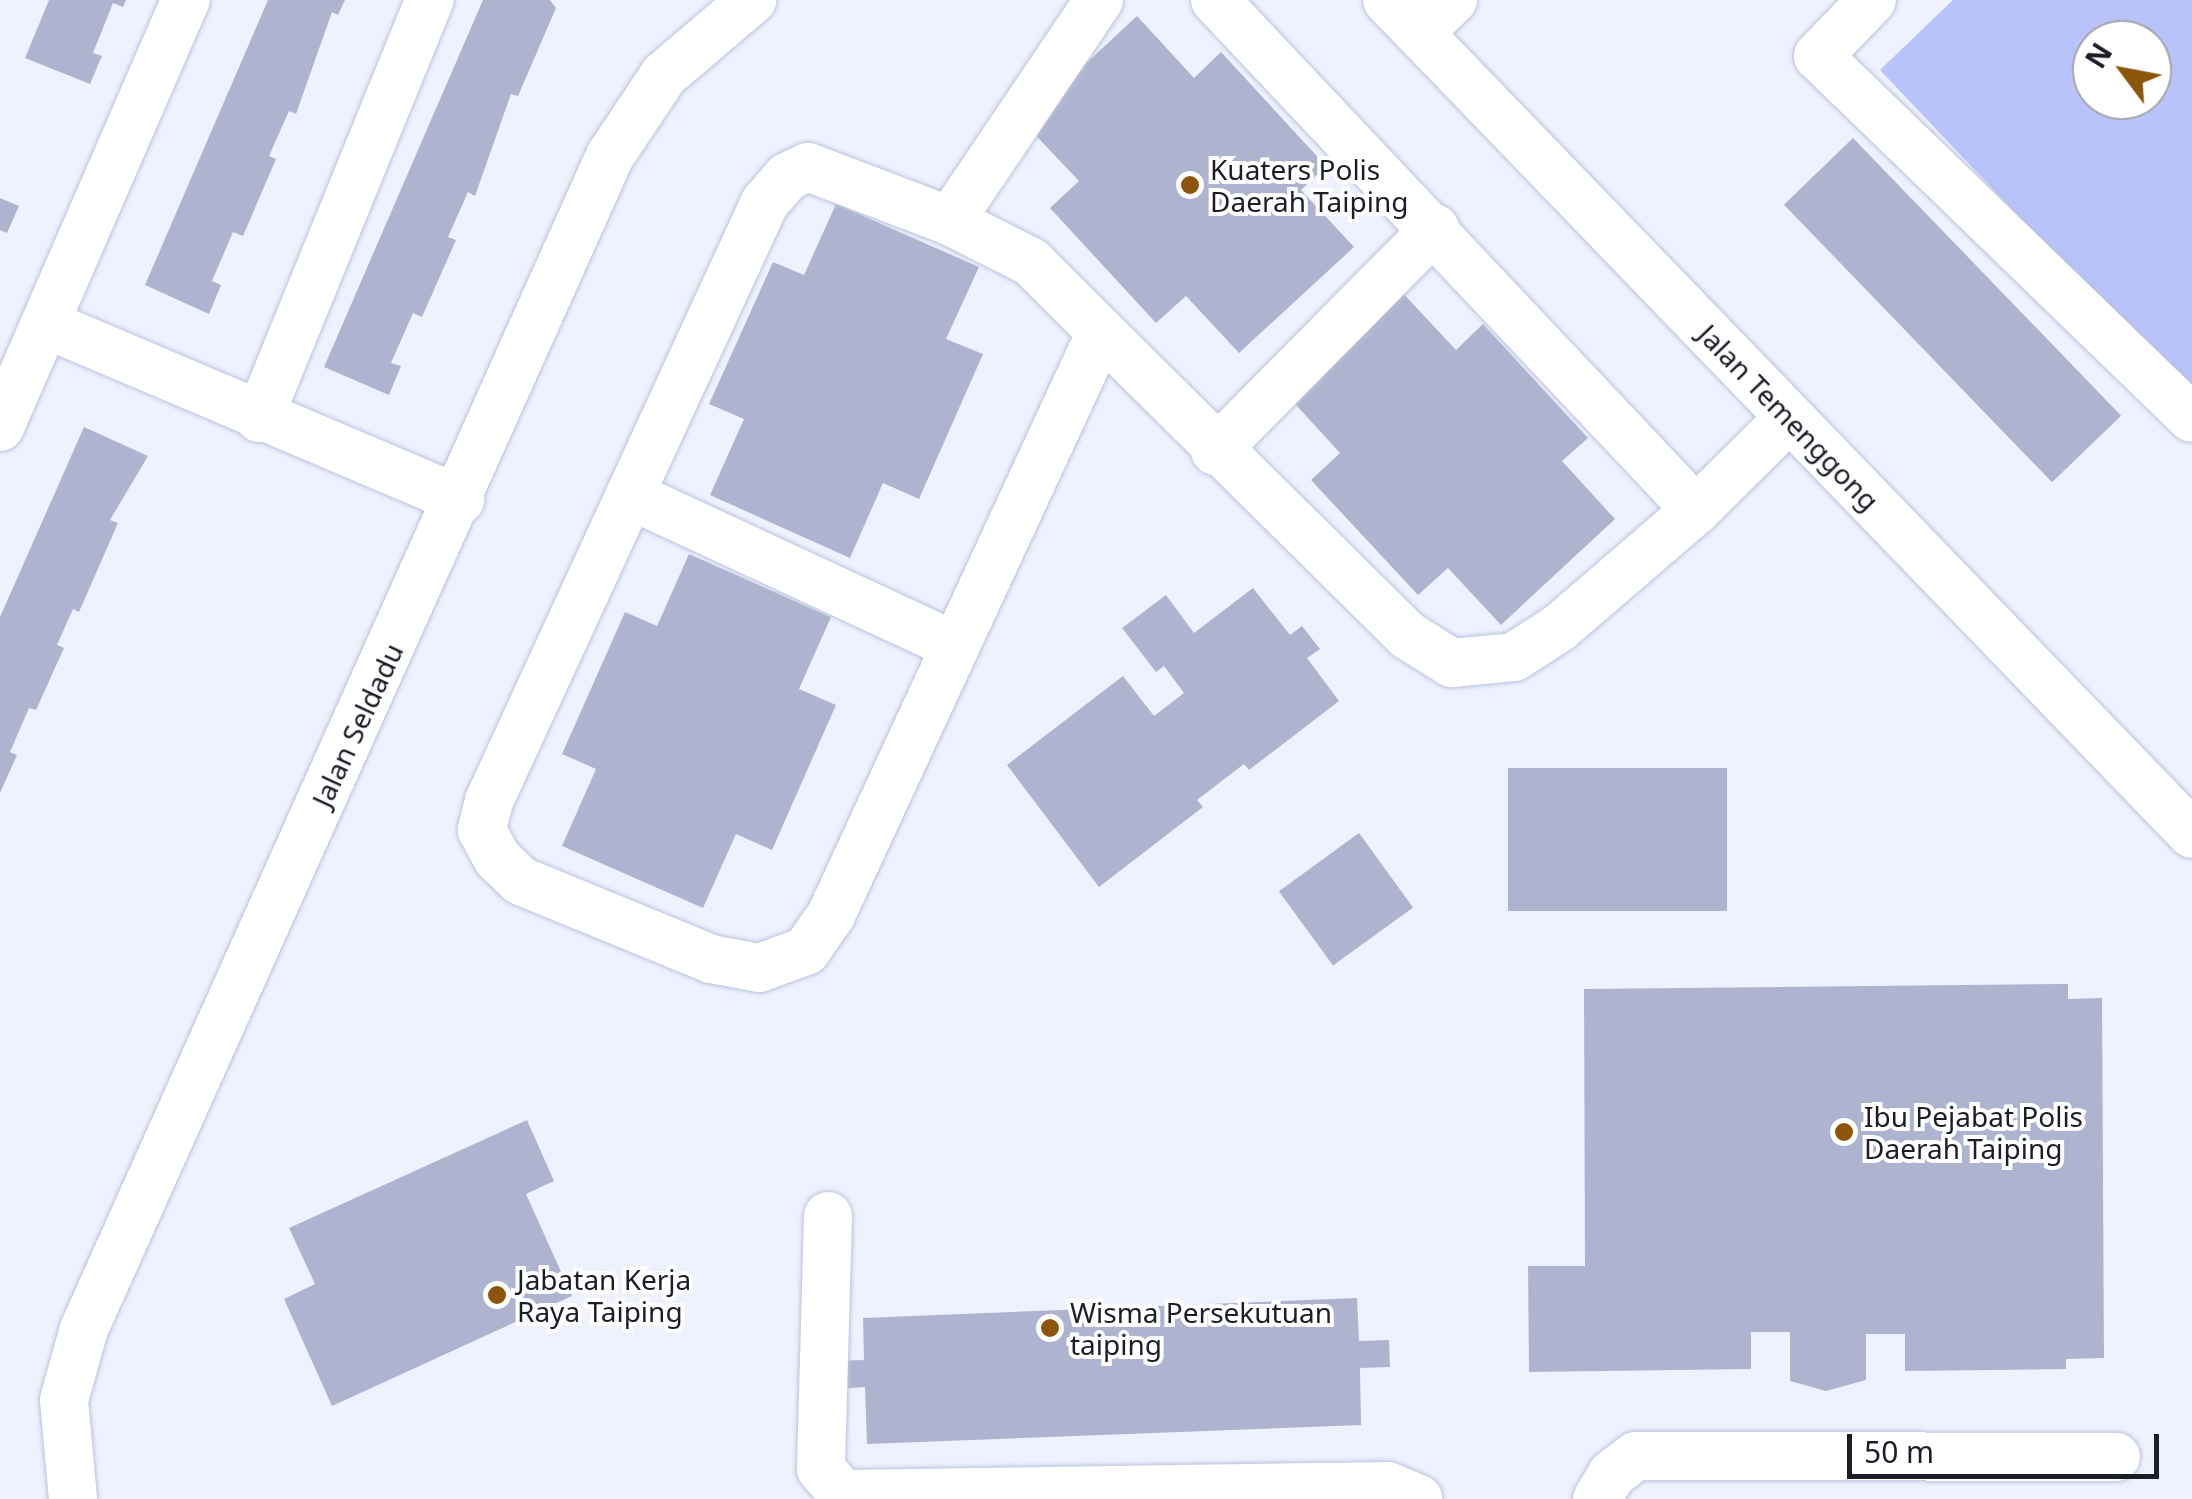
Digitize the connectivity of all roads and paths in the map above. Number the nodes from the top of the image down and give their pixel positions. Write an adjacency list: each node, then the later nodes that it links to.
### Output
1 (186, 0): 11 (street)
2 (430, 0): 13 (street)
3 (752, 0): 19 (street, Jalan Seldadu)
4 (1099, 0): 9 (street)
5 (1215, 0): 10 (street)
6 (1454, 0): 8 (street)
7 (1872, 0): 15 (street)
8 (1404, 16): 14 (street, Jalan Temenggong)
9 (950, 221): 12 (street); 18 (street)
10 (1435, 229): 17 (street); 20 (street)
11 (46, 324): 13 (street); 16 (street)
12 (1101, 332): 17 (street); 21 (street)
13 (259, 418): 19 (street)
14 (1789, 418): 20 (street); 22 (street, Jalan Temenggong)
15 (2192, 418)
16 (0, 427)
17 (1216, 451): 20 (street)
18 (630, 495): 21 (street); 21 (street)
19 (460, 500): 26 (street, Jalan Seldadu)
20 (1696, 510)
21 (953, 645)
22 (2192, 834)
23 (828, 1216): 25 (street)
24 (2116, 1457): 28 (street)
25 (843, 1496): 27 (street)
26 (73, 1499)
27 (1418, 1499)
28 (1597, 1499)

